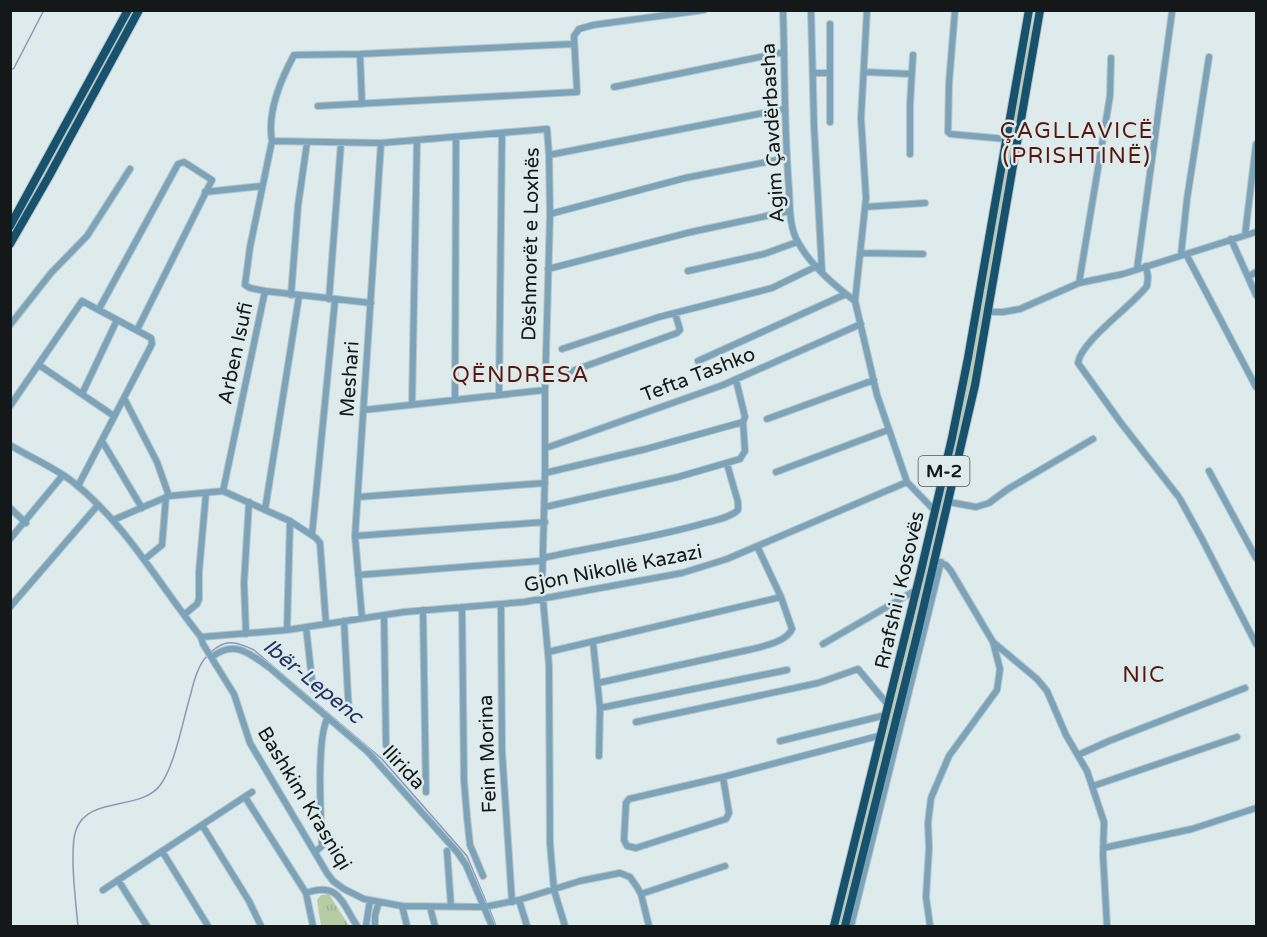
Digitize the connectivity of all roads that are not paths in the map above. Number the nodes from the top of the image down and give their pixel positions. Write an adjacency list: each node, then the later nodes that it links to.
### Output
1 (128, 10): 46 (highway)
2 (139, 10): 51 (highway)
3 (704, 10): 12 (street)
4 (783, 10): 13 (street, Agim Çavdërbasha)
5 (811, 10): 19 (street)
6 (867, 10): 18 (street)
7 (955, 10): 29 (street)
8 (1029, 10): 29 (highway, Rrafshi i Kosovës / M-2)
9 (1040, 12): 72 (highway, Rrafshi i Kosovës / M-2)
10 (1172, 12): 58 (street)
11 (830, 24): 20 (street)
12 (573, 44): 14 (street); 23 (street)
13 (784, 52): 22 (street); 25 (street, Agim Çavdërbasha)
14 (360, 54): 23 (street); 31 (street)
15 (913, 55): 21 (street)
16 (1209, 57): 54 (street)
17 (1111, 58): 62 (street)
18 (864, 72): 21 (street); 43 (street)
19 (814, 73): 20 (street); 57 (street)
20 (830, 73): 26 (street)
21 (912, 74): 36 (street)
22 (614, 87)
23 (362, 104): 24 (street)
24 (318, 106)
25 (784, 109): 37 (street); 38 (street, Agim Çavdërbasha)
26 (830, 122)
27 (502, 134): 28 (street, Dëshmorët e Loxhës); 37 (street, Dëshmorët e Loxhës); 87 (street)
28 (456, 137): 30 (street, Dëshmorët e Loxhës); 89 (street)
29 (1006, 139): 120 (highway, Rrafshi i Kosovës / M-2)
30 (417, 140): 32 (street, Dëshmorët e Loxhës); 90 (street)
31 (272, 141): 33 (street, Dëshmorët e Loxhës); 40 (street)
32 (381, 142): 34 (street, Dëshmorët e Loxhës); 70 (street, Meshari)
33 (307, 143): 34 (street, Dëshmorët e Loxhës); 65 (street)
34 (341, 143): 68 (street)
35 (1257, 144): 48 (street)
36 (910, 154)
37 (549, 155): 45 (street, Dëshmorët e Loxhës)
38 (787, 158): 44 (street, Agim Çavdërbasha); 45 (street)
39 (130, 169): 76 (street)
40 (262, 186): 41 (street); 63 (street)
41 (206, 192): 71 (street); 77 (street)
42 (925, 203): 43 (street)
43 (865, 207): 52 (street)
44 (790, 212): 50 (street, Agim Çavdërbasha); 56 (street)
45 (550, 214): 56 (street, Dëshmorët e Loxhës)
46 (10, 226)
47 (1257, 232): 48 (street)
48 (1245, 235): 49 (street)
49 (1231, 239): 54 (street); 61 (street)
50 (797, 242): 57 (street, Agim Çavdërbasha); 59 (street)
51 (10, 244)
52 (861, 253): 53 (street); 69 (street)
53 (923, 254)
54 (1184, 254): 55 (street); 84 (street)
55 (1146, 266): 58 (street); 153 (street)
56 (548, 269): 85 (street, Dëshmorët e Loxhës)
57 (819, 269): 64 (street, Agim Çavdërbasha); 73 (street)
58 (1137, 269): 62 (street)
59 (688, 271)
60 (1257, 272): 61 (street)
61 (1248, 277): 66 (street)
62 (1079, 283): 72 (street)
63 (265, 291): 65 (street, Arben Isufi); 109 (street, Arben Isufi)
64 (846, 294): 69 (street, Agim Çavdërbasha); 79 (street)
65 (291, 295): 67 (street, Arben Isufi)
66 (1257, 295)
67 (299, 296): 68 (street, Arben Isufi); 119 (street)
68 (332, 300): 70 (street, Arben Isufi); 125 (street)
69 (855, 301): 75 (street)
70 (371, 303): 92 (street, Meshari)
71 (99, 309): 74 (street); 80 (street)
72 (989, 312): 114 (highway, Rrafshi i Kosovës / M-2)
73 (675, 313): 78 (street); 81 (street)
74 (117, 320): 77 (street); 86 (street)
75 (861, 324): 82 (street, Tefta Tashko); 83 (street)
76 (10, 325)
77 (137, 330): 88 (street)
78 (562, 349)
79 (698, 361)
80 (39, 365): 86 (street); 91 (street)
81 (561, 375)
82 (736, 380): 95 (street); 100 (street, Tefta Tashko)
83 (874, 380): 94 (street); 96 (street)
84 (1257, 387)
85 (544, 390): 87 (street); 100 (street, Dëshmorët e Loxhës)
86 (82, 394): 93 (street)
87 (499, 395): 89 (street)
88 (124, 398): 93 (street); 111 (street)
89 (454, 400): 90 (street)
90 (412, 405): 92 (street)
91 (10, 406)
92 (364, 410): 112 (street, Meshari)
93 (114, 416): 98 (street)
94 (767, 419)
95 (743, 422): 101 (street); 104 (street)
96 (888, 430): 103 (street); 106 (street)
97 (1093, 439): 114 (street)
98 (102, 441): 108 (street); 118 (street)
99 (10, 445): 105 (street)
100 (546, 448): 104 (street, Dëshmorët e Loxhës)
101 (727, 464): 116 (street); 131 (street)
102 (1209, 471): 129 (street)
103 (776, 472)
104 (545, 473): 107 (street, Dëshmorët e Loxhës)
105 (63, 475): 108 (street); 124 (street)
106 (907, 482): 120 (street); 128 (street, Gjon Nikollë Kazazi)
107 (545, 483): 112 (street); 116 (street, Dëshmorët e Loxhës)
108 (78, 486): 115 (street)
109 (223, 491): 110 (street); 113 (street)
110 (206, 493): 111 (street); 141 (street)
111 (167, 496): 118 (street); 130 (street)
112 (358, 496): 126 (street, Meshari)
113 (249, 502): 119 (street); 148 (street)
114 (949, 502): 132 (highway, Rrafshi i Kosovës / M-2)
115 (98, 505): 121 (street); 138 (street)
116 (545, 507): 123 (street, Dëshmorët e Loxhës)
117 (10, 508): 124 (street)
118 (142, 508): 121 (street)
119 (265, 510): 122 (street)
120 (935, 511): 134 (highway, Rrafshi i Kosovës / M-2)
121 (113, 520): 130 (street)
122 (290, 521): 125 (street); 147 (street)
123 (545, 522): 126 (street); 131 (street, Dëshmorët e Loxhës)
124 (26, 523): 127 (street)
125 (312, 535): 145 (street)
126 (355, 536): 133 (street, Meshari)
127 (10, 539)
128 (757, 546): 135 (street); 136 (street, Gjon Nikollë Kazazi)
129 (1256, 555)
130 (145, 559): 141 (street)
131 (543, 559): 133 (street); 136 (street, Dëshmorët e Loxhës)
132 (937, 562): 151 (street); 212 (highway, Rrafshi i Kosovës / M-2); 213 (street, Rrafshi i Kosovës)
133 (358, 575): 143 (street, Meshari)
134 (916, 590): 152 (street); 163 (highway, Rrafshi i Kosovës / M-2)
135 (781, 597): 150 (street); 159 (street)
136 (543, 599): 137 (street, Gjon Nikollë Kazazi); 154 (street, Dëshmorët e Loxhës)
137 (501, 605): 139 (street, Gjon Nikollë Kazazi); 192 (street, Feim Morina)
138 (10, 606)
139 (462, 607): 140 (street, Gjon Nikollë Kazazi); 185 (street)
140 (423, 610): 142 (street, Gjon Nikollë Kazazi); 176 (street)
141 (185, 614): 149 (street)
142 (384, 615): 143 (street, Gjon Nikollë Kazazi); 170 (street)
143 (362, 618): 144 (street, Gjon Nikollë Kazazi)
144 (344, 621): 145 (street, Gjon Nikollë Kazazi); 164 (street)
145 (326, 624): 146 (street, Gjon Nikollë Kazazi)
146 (306, 627): 147 (street, Gjon Nikollë Kazazi); 161 (street)
147 (288, 630): 148 (street, Gjon Nikollë Kazazi)
148 (246, 634): 149 (street, Gjon Nikollë Kazazi)
149 (201, 637): 155 (street)
150 (593, 642): 154 (street); 159 (street)
151 (993, 642): 156 (street); 157 (street)
152 (823, 644)
153 (1257, 644)
154 (548, 652): 188 (street, Dëshmorët e Loxhës)
155 (212, 657): 165 (street, Ilirida); 183 (street, Bashkim Krasniqi)
156 (1012, 660): 157 (street); 171 (street)
157 (1000, 669): 214 (street)
158 (787, 670): 162 (street)
159 (598, 683): 162 (street)
160 (1245, 688): 171 (street)
161 (313, 689)
162 (600, 708): 172 (street)
163 (887, 710): 166 (street); 167 (highway, Rrafshi i Kosovës / M-2); 169 (street)
164 (350, 715)
165 (328, 717): 183 (street); 197 (street, Ilirida)
166 (636, 722)
167 (882, 735): 173 (street); 211 (highway, Rrafshi i Kosovës / M-2)
168 (1237, 737): 174 (street)
169 (780, 741)
170 (386, 745)
171 (1078, 755): 174 (street)
172 (599, 756)
173 (723, 777): 173 (street)
174 (1093, 786): 180 (street)
175 (252, 792): 177 (street)
176 (426, 792)
177 (245, 796): 179 (street); 189 (street)
178 (1257, 808): 180 (street)
179 (202, 825): 181 (street); 200 (street)
180 (1103, 848): 215 (street)
181 (162, 851): 186 (street); 199 (street)
182 (447, 851): 195 (street)
183 (315, 852): 191 (street, Bashkim Krasniqi)
184 (725, 866): 190 (street)
185 (483, 876)
186 (118, 880): 187 (street); 198 (street)
187 (102, 890)
188 (554, 890): 190 (street, Bashkim Krasniqi); 192 (street, Bashkim Krasniqi); 209 (street, Dëshmorët e Loxhës)
189 (306, 893): 201 (street); 202 (street)
190 (641, 894): 210 (street)
191 (370, 900): 193 (street, Bashkim Krasniqi); 203 (street)
192 (516, 901): 197 (street, Bashkim Krasniqi); 208 (street, Feim Morina)
193 (379, 902): 194 (street, Bashkim Krasniqi); 204 (street)
194 (402, 906): 196 (street, Bashkim Krasniqi); 205 (street)
195 (452, 906): 196 (street, Bashkim Krasniqi); 197 (street, Bashkim Krasniqi)
196 (430, 907): 206 (street)
197 (484, 907): 207 (street, Ilirida)
198 (147, 927)
199 (208, 927)
200 (261, 927)
201 (314, 927)
202 (357, 927)
203 (366, 927)
204 (375, 927)
205 (407, 927)
206 (435, 927)
207 (492, 927)
208 (527, 927)
209 (565, 927)
210 (649, 927)
211 (834, 927)
212 (845, 927)
213 (851, 927)
214 (930, 927)
215 (1107, 927)

